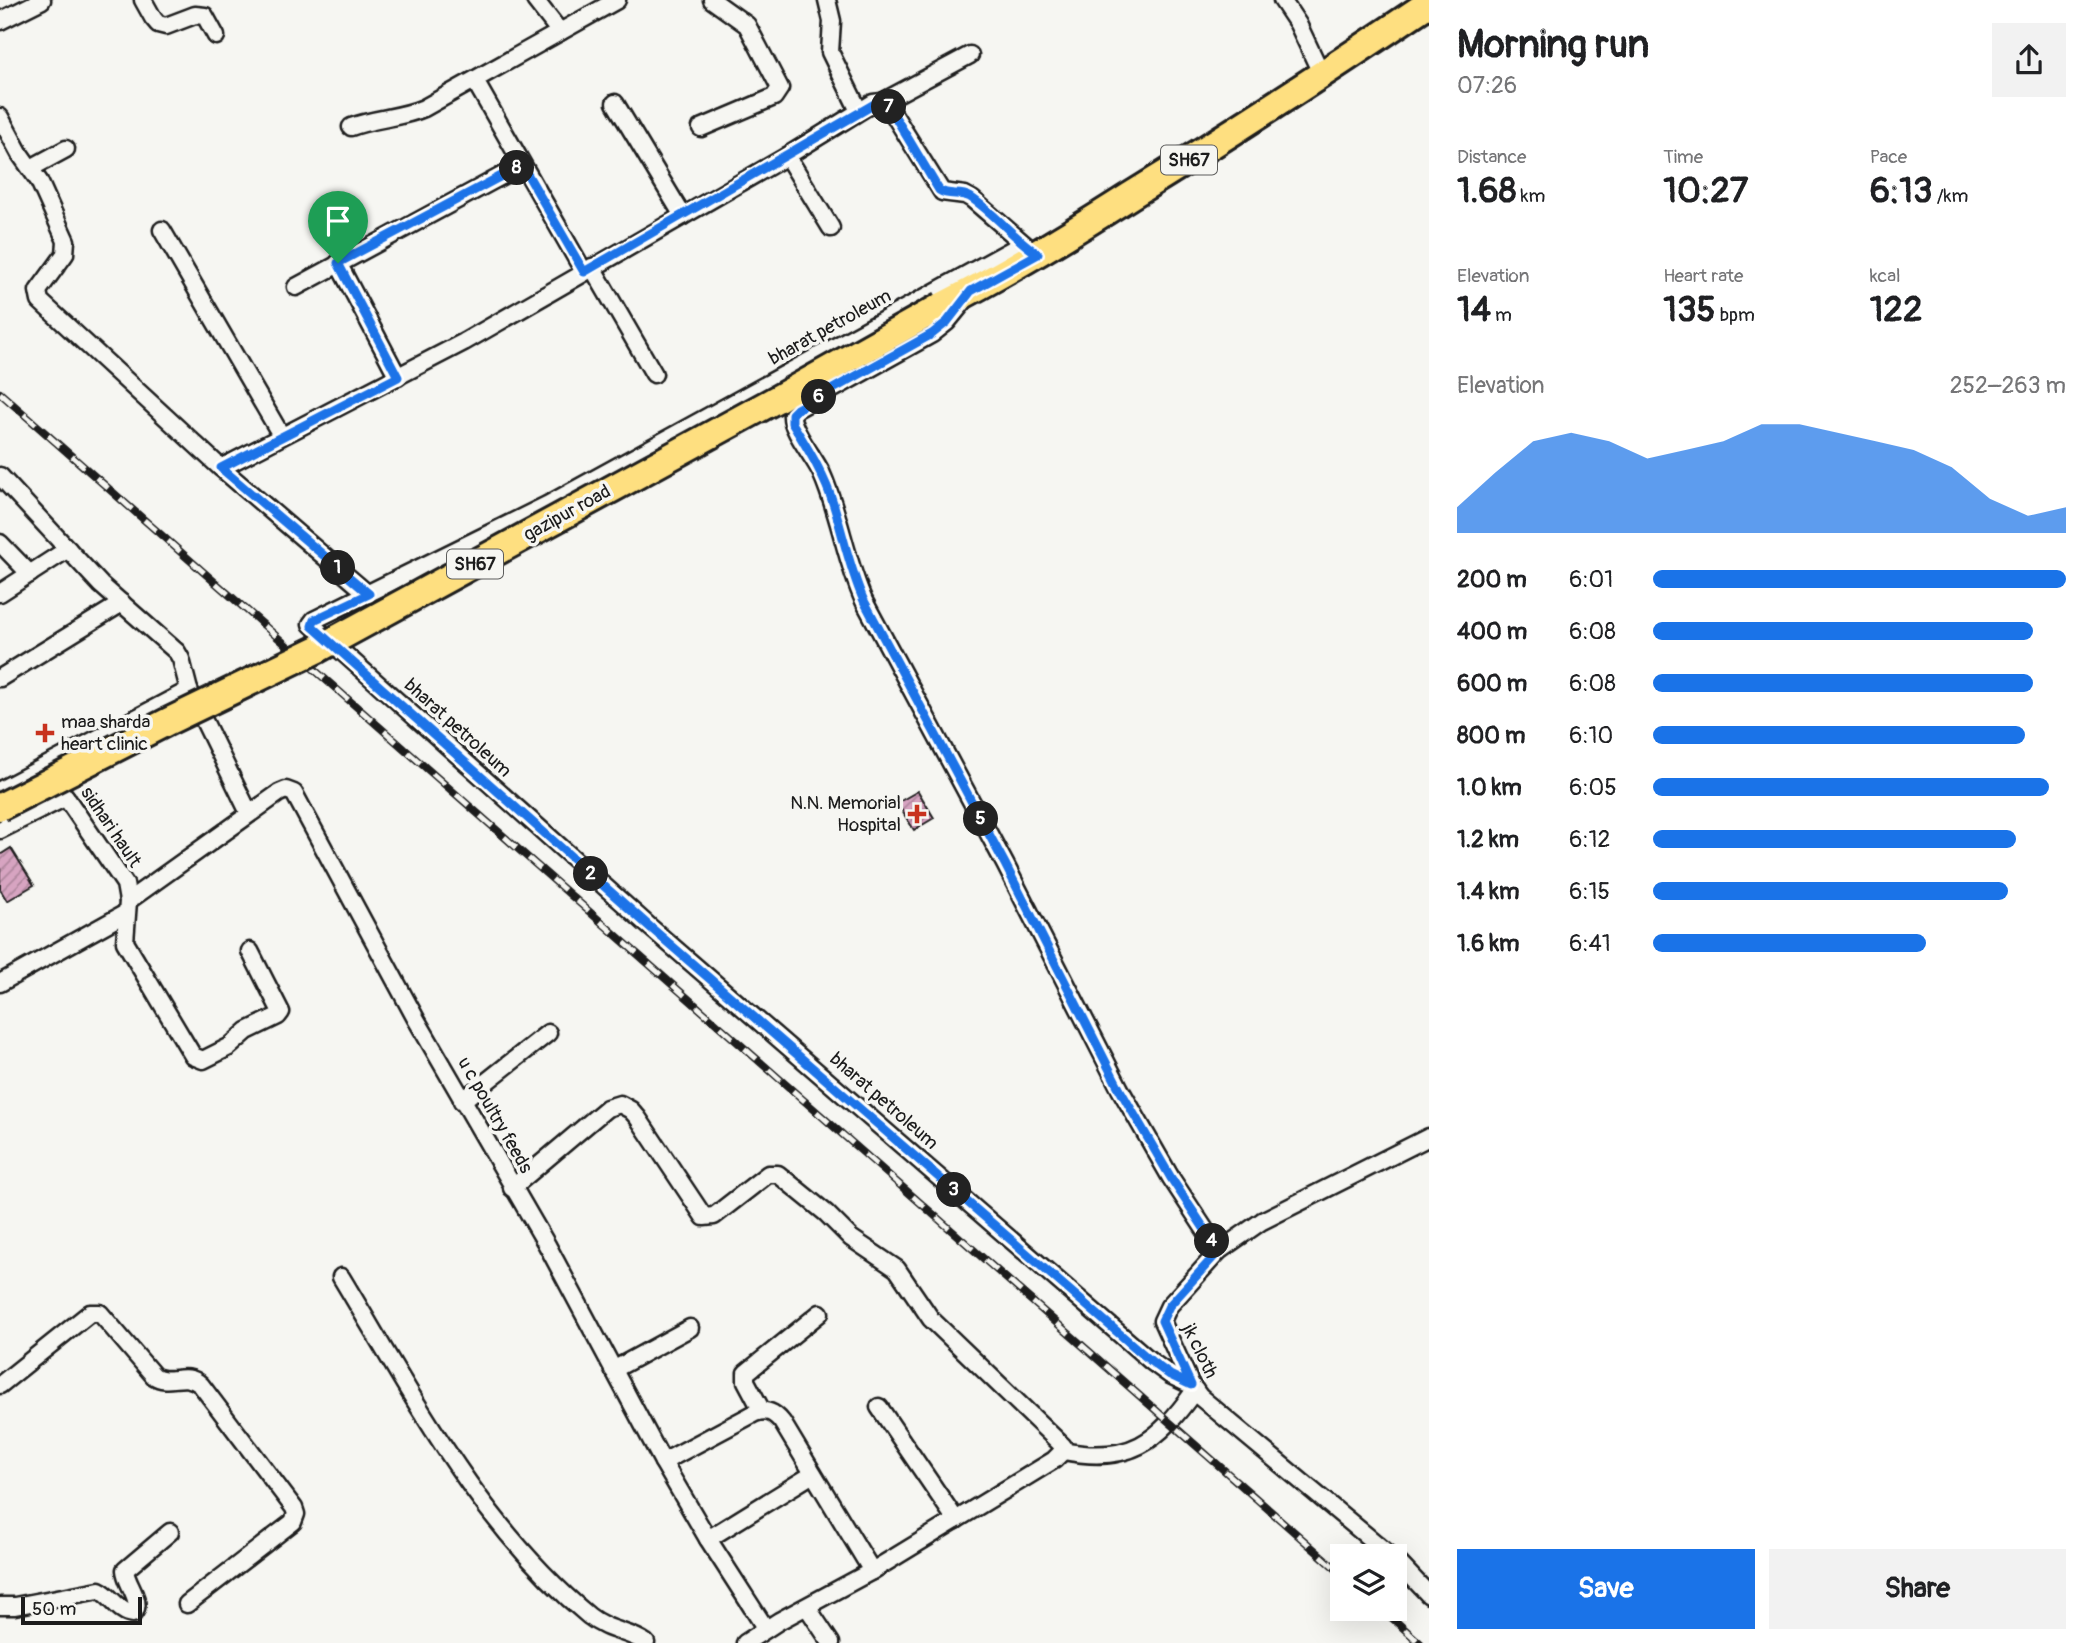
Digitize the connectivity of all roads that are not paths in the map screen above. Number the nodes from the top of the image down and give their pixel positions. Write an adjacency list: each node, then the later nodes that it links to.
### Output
1 (42, 0): 9 (street)
2 (143, 0): 11 (street)
3 (535, 0): 10 (street)
4 (617, 0): 10 (street)
5 (712, 0): 20 (street)
6 (827, 0): 17 (street)
7 (1282, 0): 13 (street)
8 (1429, 3): 13 (main road, SH67)
9 (0, 21)
10 (560, 32): 14 (street)
11 (216, 36)
12 (970, 55): 15 (street)
13 (1322, 75): 28 (main road, SH67)
14 (475, 81): 19 (street); 23 (street)
15 (882, 102): 17 (street); 28 (street)
16 (615, 103): 25 (street)
17 (859, 111): 22 (street)
18 (0, 117): 24 (street)
19 (351, 127)
20 (701, 128)
21 (66, 149): 24 (street)
22 (787, 156): 25 (street); 26 (street)
23 (522, 165): 29 (street); 30 (street)
24 (31, 168): 36 (street)
25 (683, 216): 30 (street)
26 (831, 228)
27 (162, 230): 35 (street)
28 (1030, 249): 32 (main road, SH67); 42 (street, bharat petroleum)
29 (338, 263): 31 (street); 34 (street)
30 (588, 270): 33 (street); 34 (street)
31 (296, 287)
32 (971, 291): 49 (main road, gazipur road / SH67, bridge); 59 (street)
33 (654, 374)
34 (398, 377): 35 (street)
35 (281, 436): 36 (street)
36 (221, 468): 42 (street)
37 (0, 476): 39 (street)
38 (0, 543): 40 (street)
39 (68, 549): 40 (street); 43 (street)
40 (30, 574): 41 (street)
41 (0, 593)
42 (369, 594): 65 (street, bharat petroleum)
43 (122, 603): 44 (street); 45 (street)
44 (0, 678)
45 (189, 691): 46 (street); 50 (street)
46 (45, 767): 47 (street); 48 (street, sidhari hault)
47 (0, 790)
48 (66, 797): 51 (street); 52 (street, sidhari hault)
49 (0, 807)
50 (249, 813): 52 (street, u c poultry feeds); 56 (street, u c poultry feeds)
51 (0, 830)
52 (127, 907): 53 (street, sidhari hault); 54 (street, u c poultry feeds)
53 (250, 951)
54 (0, 983)
55 (548, 1033): 56 (street)
56 (462, 1101): 58 (street, u c poultry feeds)
57 (1429, 1138): 59 (street, jk cloth)
58 (512, 1188): 63 (street, u c poultry feeds); 68 (street)
59 (1219, 1251): 65 (street, jk cloth)
60 (341, 1277): 82 (street)
61 (820, 1313): 67 (street)
62 (690, 1328): 63 (street)
63 (613, 1370): 69 (street, u c poultry feeds)
64 (0, 1385): 78 (street)
65 (1193, 1387): 68 (street); 74 (street, jk cloth)
66 (879, 1407): 71 (street)
67 (762, 1410): 69 (street); 70 (street)
68 (1063, 1451): 71 (street)
69 (663, 1462): 73 (street, u c poultry feeds)
70 (813, 1474): 73 (street); 75 (street)
71 (956, 1520): 75 (street)
72 (170, 1532): 79 (street)
73 (708, 1539): 81 (street, u c poultry feeds)
74 (1376, 1544)
75 (872, 1571): 80 (street)
76 (1407, 1572): 77 (street)
77 (1429, 1595)
78 (187, 1604)
79 (0, 1605)
80 (807, 1606): 81 (street); 84 (street)
81 (766, 1629): 83 (street)
82 (646, 1643)
83 (744, 1643)
84 (831, 1643)

